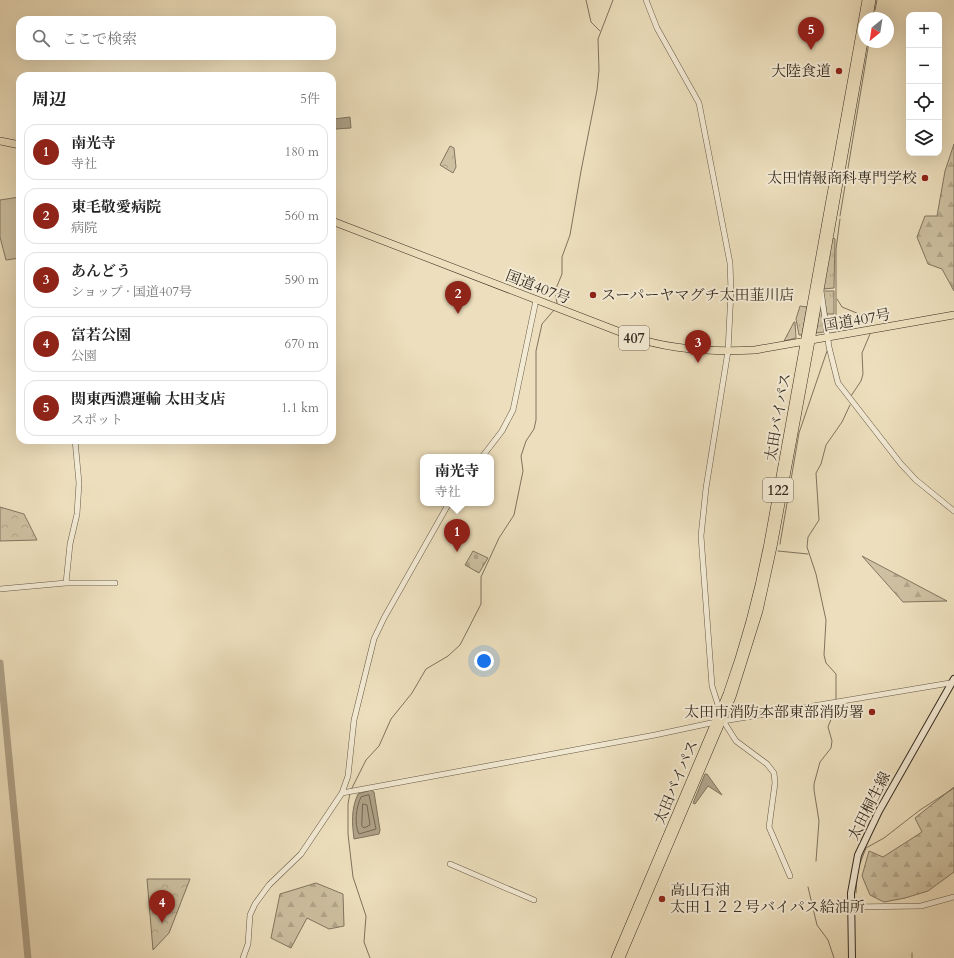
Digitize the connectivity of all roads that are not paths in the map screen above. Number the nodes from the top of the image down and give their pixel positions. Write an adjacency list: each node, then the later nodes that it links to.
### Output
1 (646, 0): 14 (street)
2 (866, 0): 13 (highway, 太田バイパス / 122)
3 (872, 0): 4 (highway)
4 (870, 12)
5 (863, 48): 9 (highway, 太田バイパス / 122)
6 (0, 141): 7 (highway)
7 (16, 144)
8 (336, 223): 10 (highway, 国道407号 / 407)
9 (820, 288): 12 (street); 13 (highway, 太田バイパス / 122)
10 (536, 300): 14 (highway, 国道407号 / 407); 16 (street)
11 (954, 315): 12 (highway, 国道407号 / 407)
12 (829, 338): 13 (highway, 国道407号 / 407); 18 (street)
13 (808, 342): 14 (highway, 国道407号 / 407); 23 (highway, 太田バイパス / 122); 24 (highway, 太田バイパス / 122)
14 (728, 350): 23 (street)
15 (75, 444): 19 (street)
16 (484, 454)
17 (447, 506): 25 (street)
18 (954, 511)
19 (66, 583): 20 (street); 21 (street)
20 (115, 583)
21 (0, 589)
22 (952, 681): 24 (street); 30 (main road, 太田桐生線)
23 (720, 711): 24 (highway, 太田バイパス / 122)
24 (721, 721): 25 (street); 27 (street); 32 (highway, 太田バイパス / 122); 33 (highway, 太田バイパス / 122)
25 (342, 793): 31 (street)
26 (450, 864): 29 (street)
27 (790, 876)
28 (954, 897): 30 (street)
29 (534, 900)
30 (852, 907): 34 (main road, 太田桐生線)
31 (243, 958)
32 (615, 958)
33 (621, 958)
34 (852, 958)

